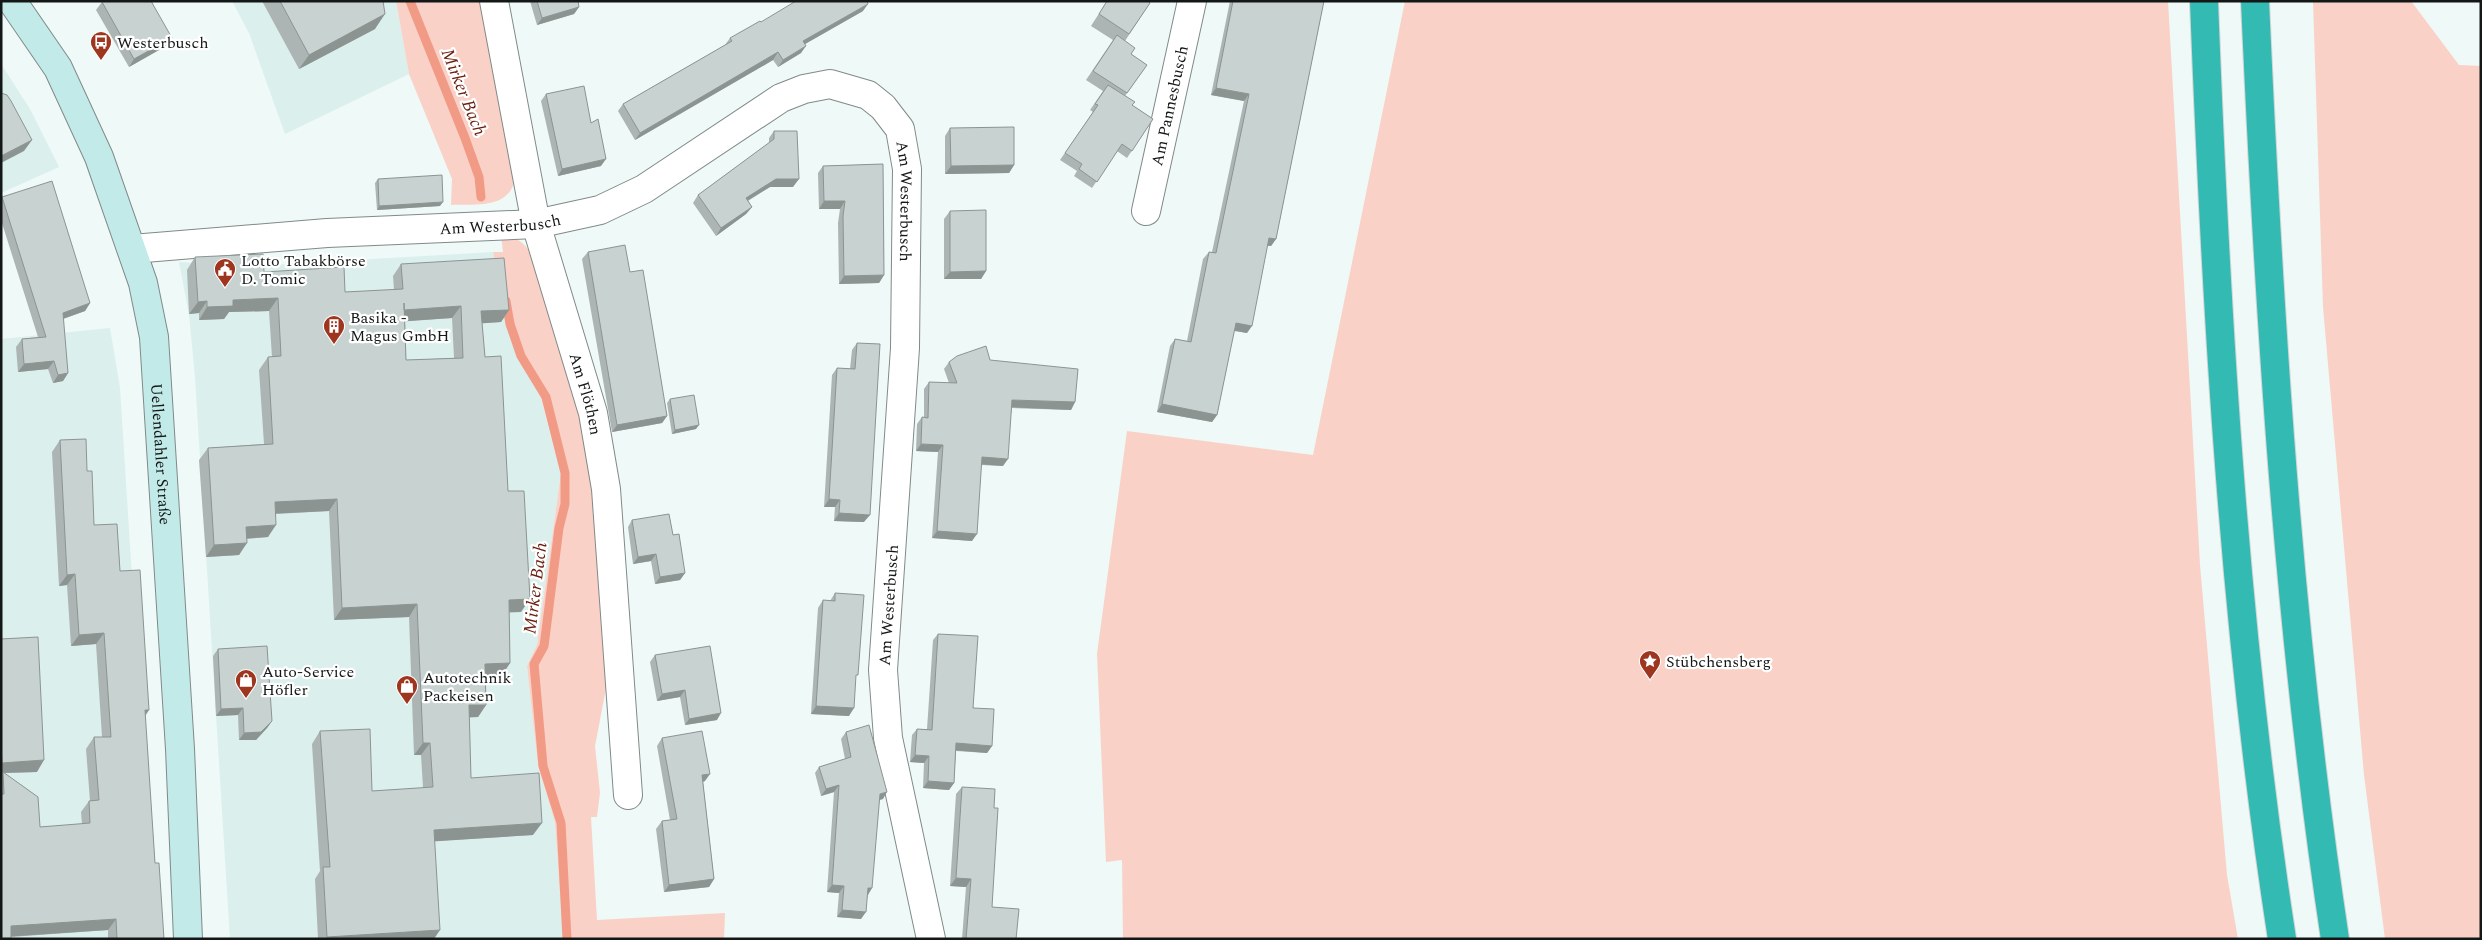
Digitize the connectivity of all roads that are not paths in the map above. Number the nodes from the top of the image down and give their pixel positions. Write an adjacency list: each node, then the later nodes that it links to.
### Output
1 (12, 1): 8 (main road, Uellendahler Straße)
2 (494, 1): 7 (street, Am Flöthen)
3 (1192, 1): 6 (street, Am Pannesbusch)
4 (2204, 1): 12 (highway)
5 (2255, 1): 13 (highway)
6 (1146, 212)
7 (536, 224): 8 (street, Am Westerbusch); 9 (street, Am Flöthen); 11 (street, Am Westerbusch)
8 (132, 249): 10 (main road, Uellendahler Straße)
9 (628, 795)
10 (188, 939)
11 (931, 939)
12 (2282, 939)
13 (2335, 939)

